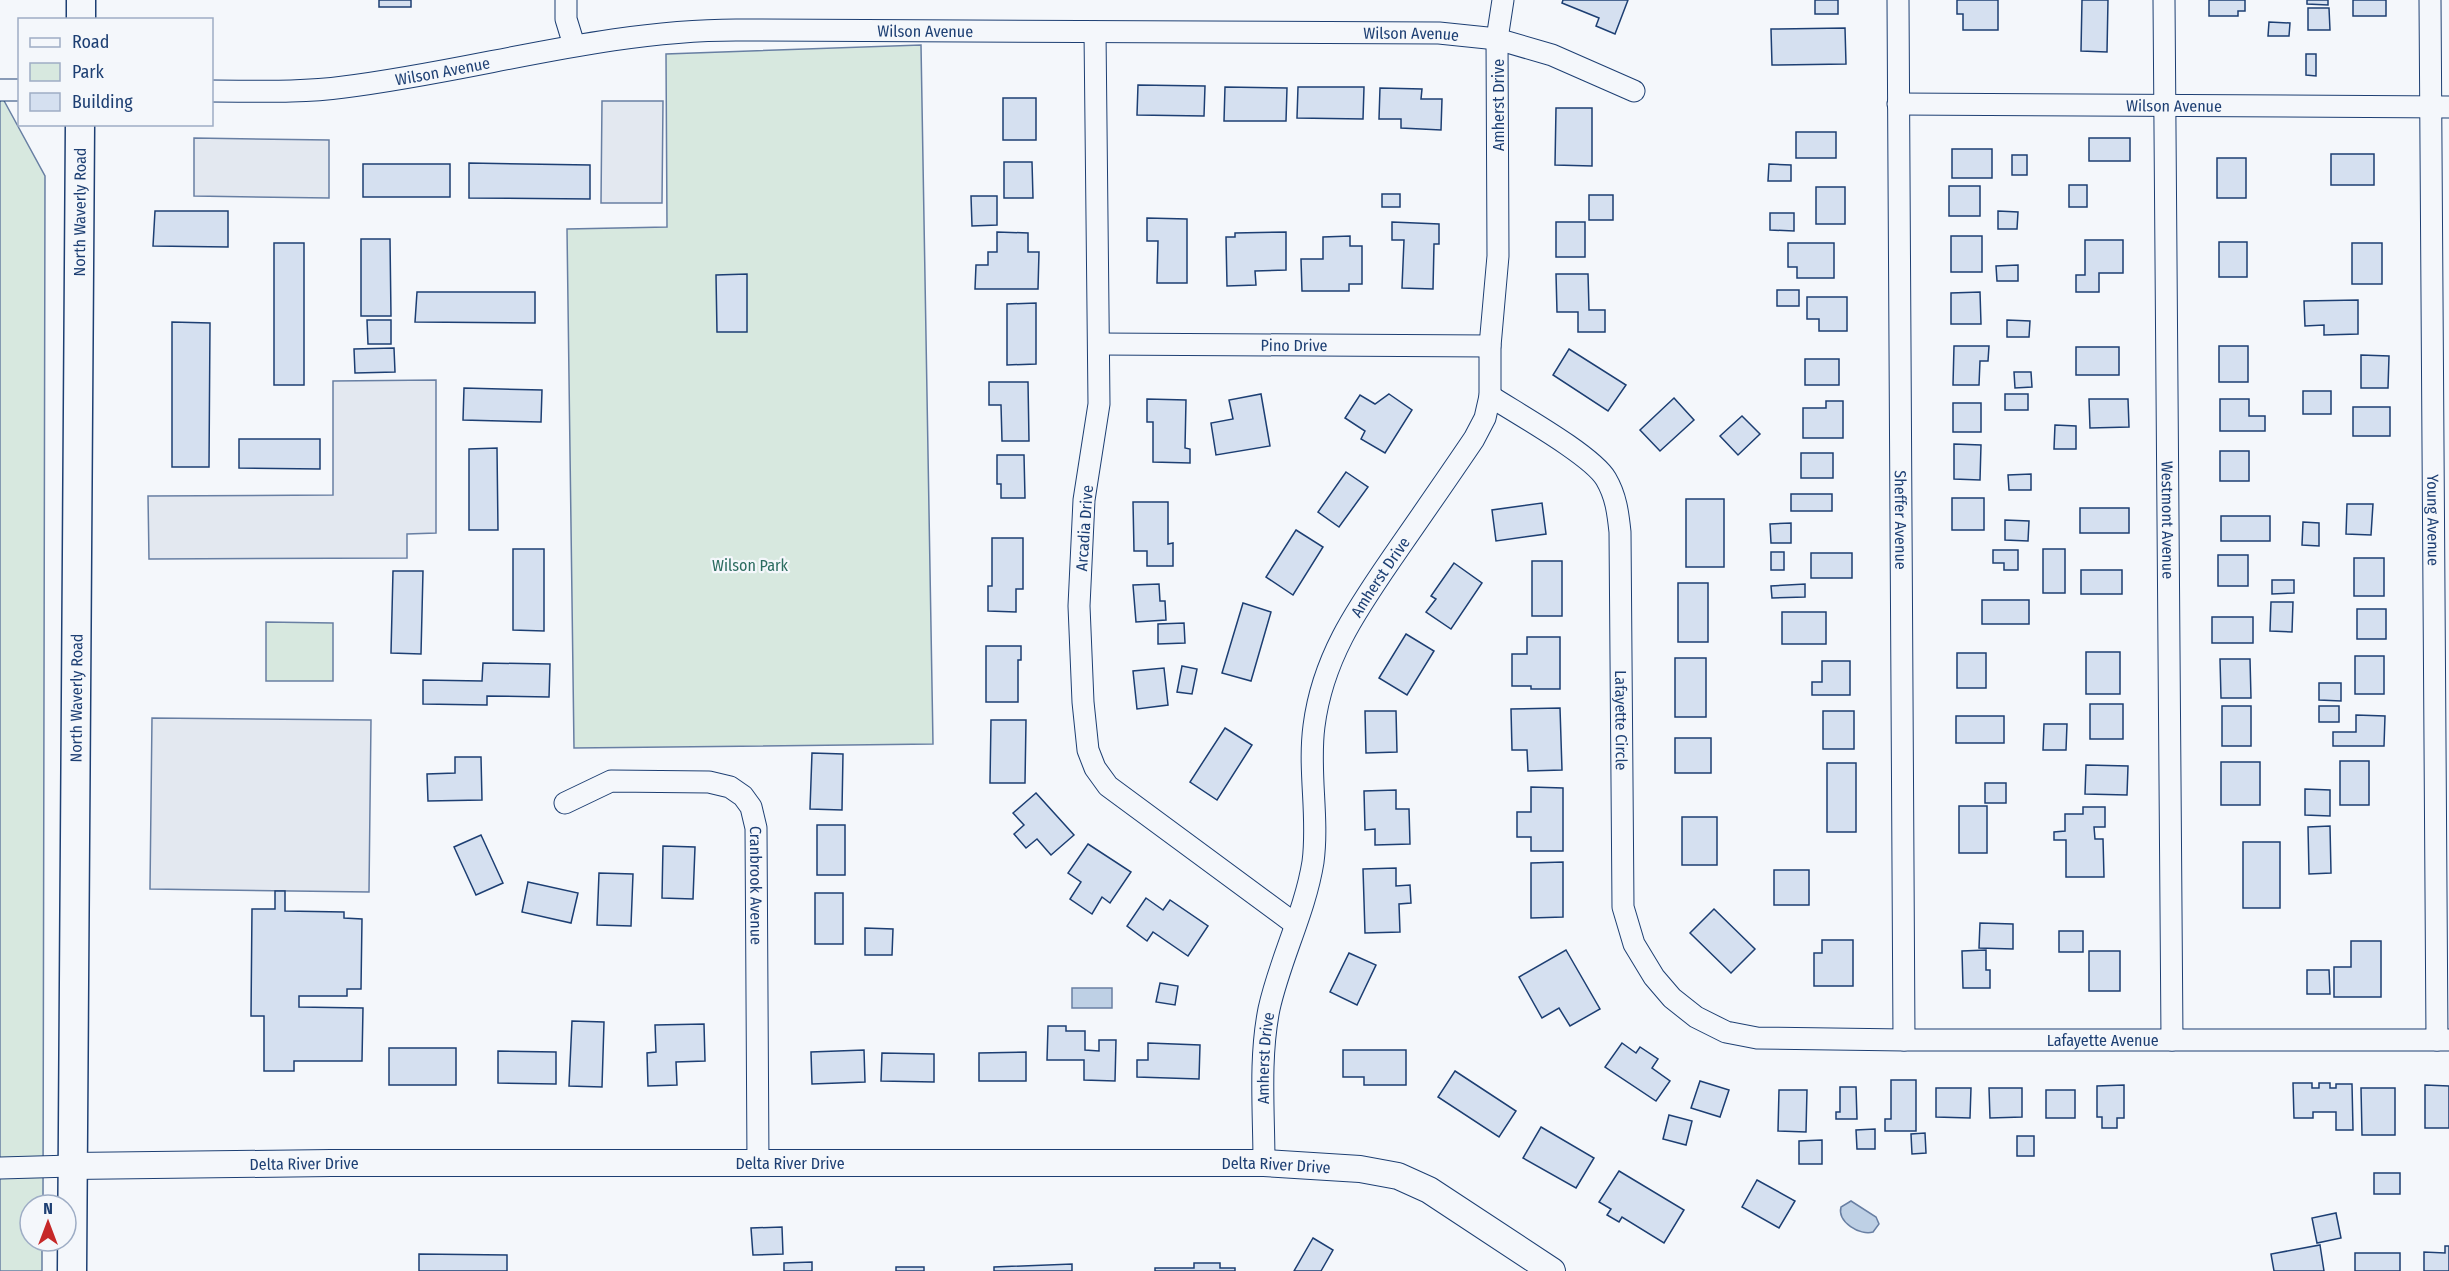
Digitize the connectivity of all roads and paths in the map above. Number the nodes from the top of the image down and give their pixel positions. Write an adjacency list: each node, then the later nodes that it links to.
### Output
1 (81, 0): 7 (main road)
2 (566, 0): 10 (street)
3 (1503, 0): 9 (street, Amherst Drive)
4 (1898, 0): 15 (street, Sheffer Avenue)
5 (2164, 0): 16 (street, Westmont Avenue)
6 (2430, 0): 17 (street, Young Avenue)
7 (81, 18)
8 (1095, 32): 9 (street, Wilson Avenue); 10 (street, Wilson Avenue); 19 (street, Arcadia Drive)
9 (1497, 39): 14 (street, Wilson Avenue); 20 (street, Amherst Drive)
10 (573, 45): 13 (street, Wilson Avenue)
11 (0, 90): 12 (street)
12 (18, 90)
13 (213, 91)
14 (1634, 91)
15 (1898, 104): 16 (street, Wilson Avenue); 25 (street, Sheffer Avenue)
16 (2165, 105): 17 (street, Wilson Avenue); 26 (street, Westmont Avenue)
17 (2440, 107): 27 (street, Young Avenue)
18 (80, 126): 30 (main road, North Waverly Road)
19 (1099, 344): 20 (street, Pino Drive); 23 (street, Arcadia Drive)
20 (1490, 346): 21 (street, Amherst Drive)
21 (1490, 396): 23 (street, Amherst Drive); 24 (street, Lafayette Circle)
22 (565, 803): 29 (street, Cranbrook Avenue)
23 (1295, 924): 28 (street, Amherst Drive)
24 (1757, 1038): 25 (street, Lafayette Avenue)
25 (1904, 1040): 26 (street, Lafayette Avenue)
26 (2172, 1040): 27 (street, Lafayette Avenue)
27 (2443, 1040)
28 (1264, 1163): 29 (street, Delta River Drive); 33 (street, Delta River Drive)
29 (758, 1164): 30 (street, Delta River Drive)
30 (72, 1166): 31 (street, Delta River Drive); 32 (main road, North Waverly Road)
31 (0, 1168)
32 (72, 1271)
33 (1552, 1271)

